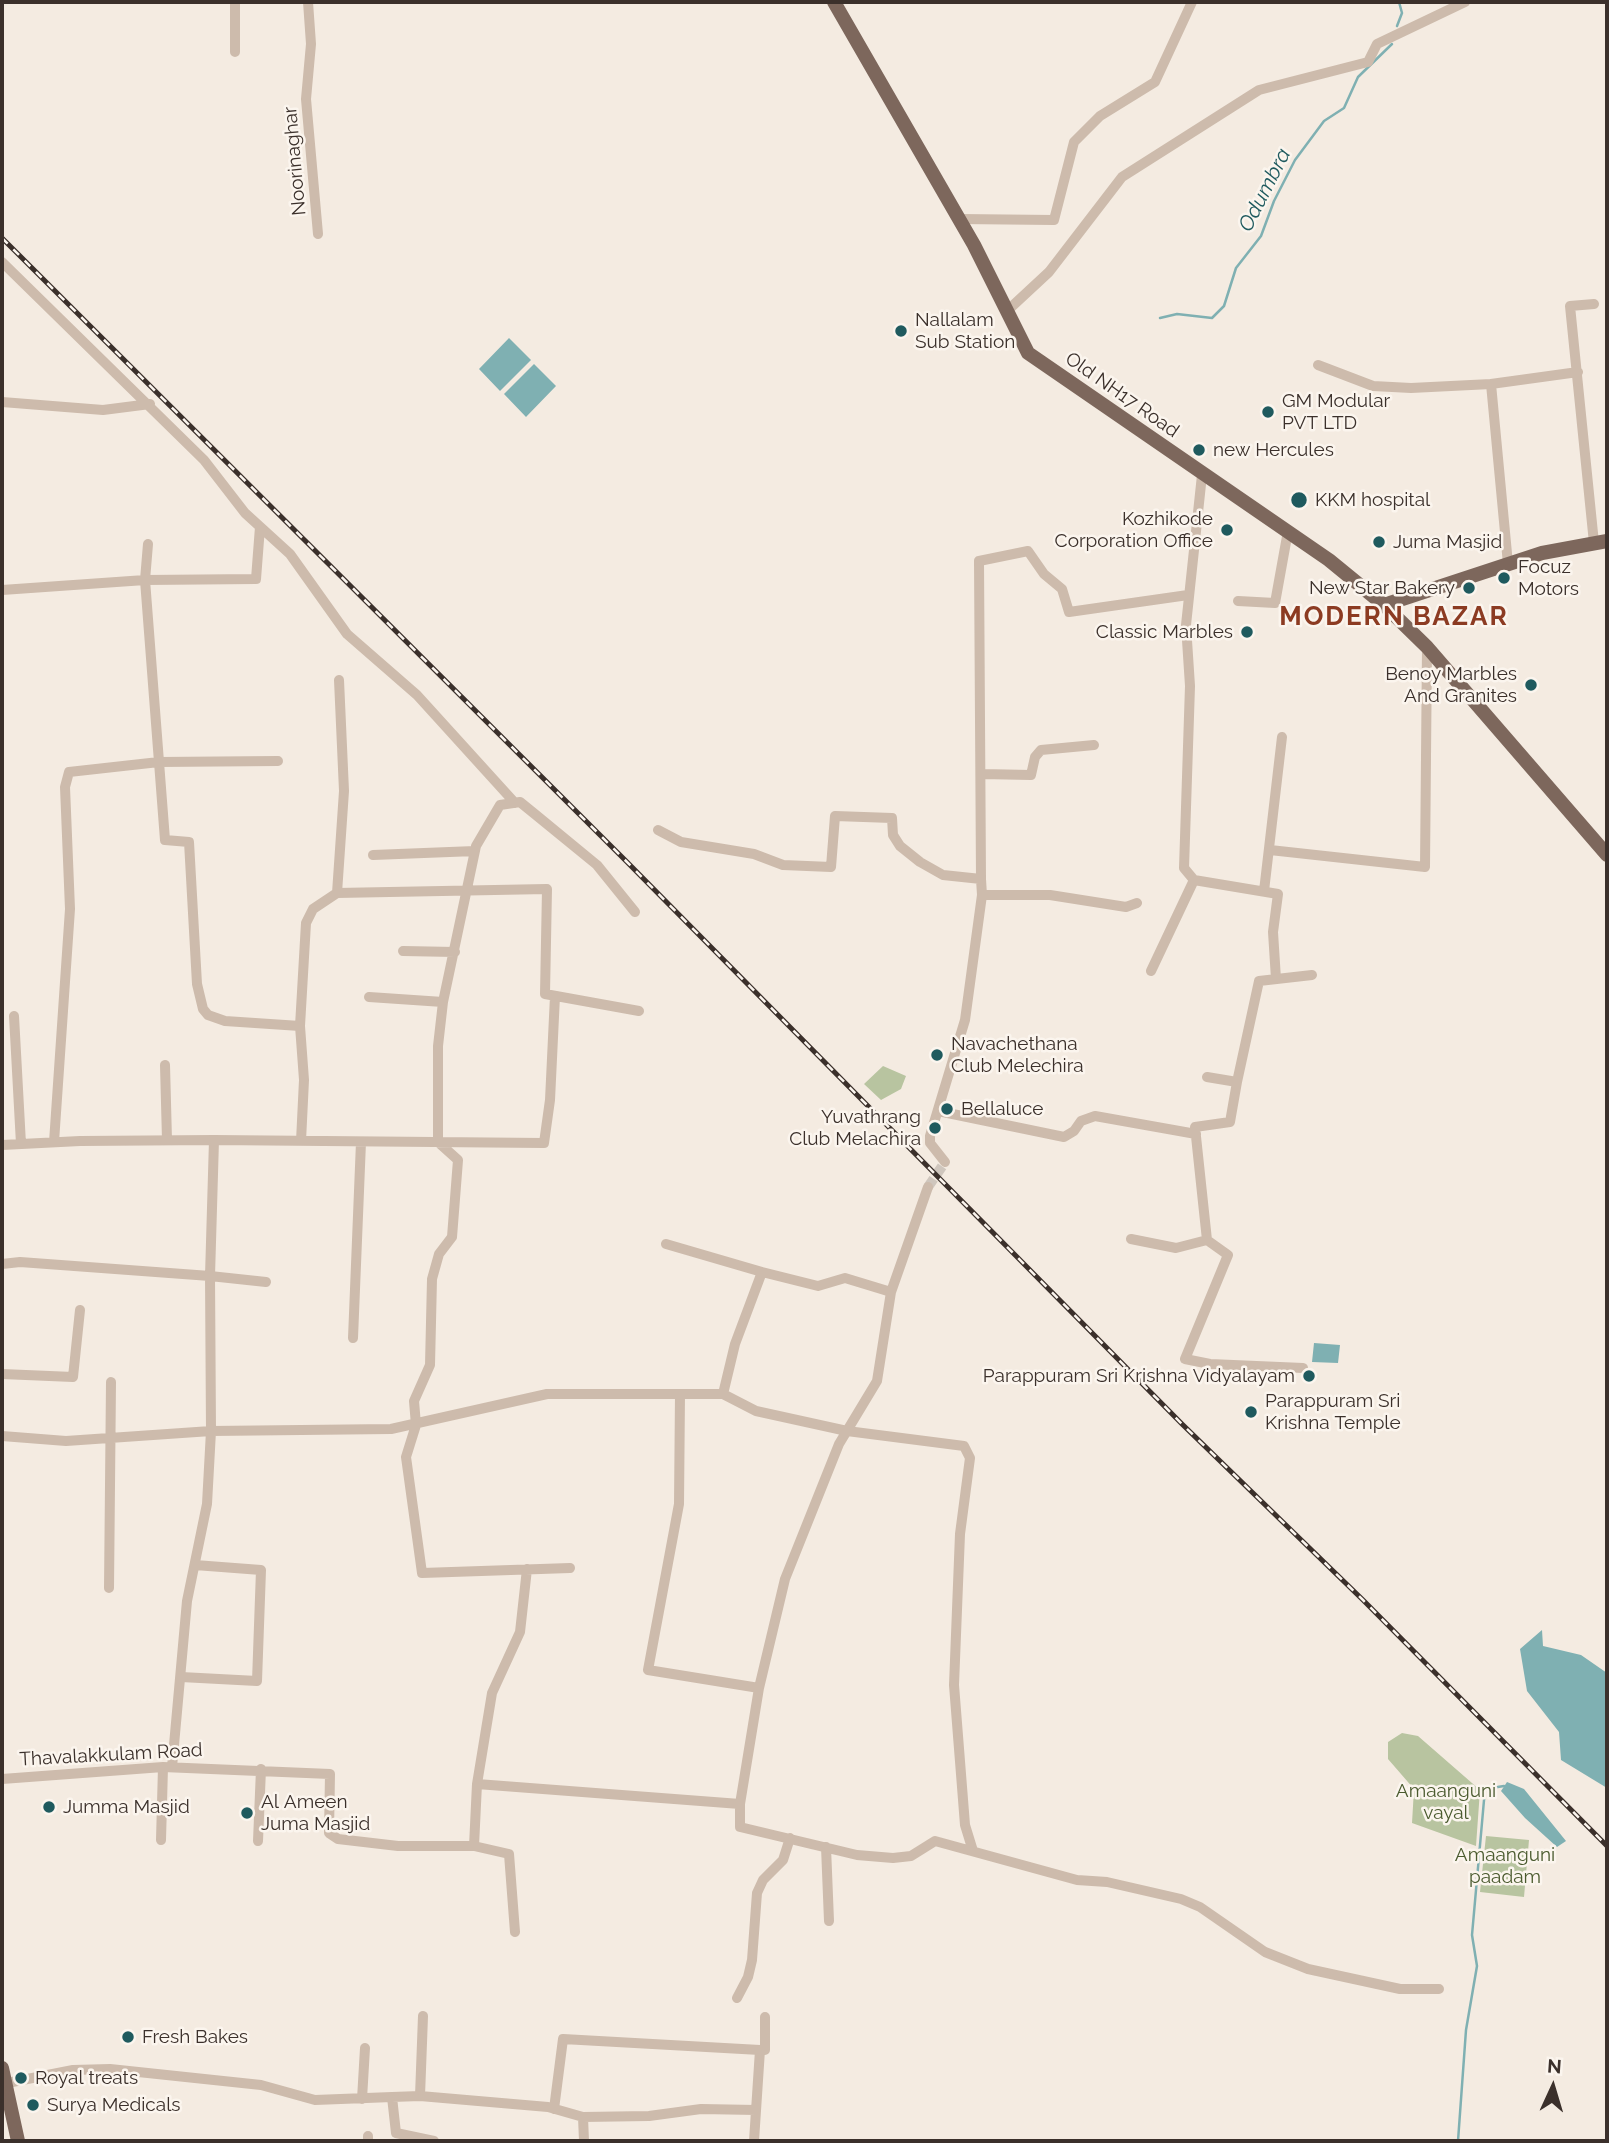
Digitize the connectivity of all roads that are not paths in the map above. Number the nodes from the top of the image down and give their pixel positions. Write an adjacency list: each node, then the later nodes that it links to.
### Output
1 (235, 2): 6 (street)
2 (308, 2): 8 (street, Noorinaghar)
3 (834, 2): 7 (main road, Old NH17 Road)
4 (1192, 2): 7 (street)
5 (1465, 2): 11 (street)
6 (235, 51)
7 (959, 219): 11 (main road, Old NH17 Road)
8 (318, 234)
9 (2, 262): 16 (street)
10 (1594, 304): 13 (street)
11 (1007, 311): 17 (main road, Old NH17 Road)
12 (1318, 366): 14 (street)
13 (1578, 372): 14 (street); 20 (street)
14 (1490, 384): 22 (street)
15 (2, 402): 16 (street)
16 (150, 404): 18 (street)
17 (1202, 475): 19 (main road, Old NH17 Road); 25 (street)
18 (260, 527): 23 (street); 35 (street)
19 (1288, 531): 26 (street); 27 (main road, Old NH17 Road)
20 (1601, 542): 22 (main road)
21 (148, 544): 23 (street)
22 (1508, 564): 27 (main road)
23 (145, 580): 24 (street); 33 (street)
24 (2, 590)
25 (1188, 595): 34 (street); 42 (street)
26 (1238, 601)
27 (1384, 605): 28 (main road, Old NH17 Road)
28 (1427, 647): 37 (street); 40 (main road, Old NH17 Road)
29 (339, 680): 45 (street)
30 (1282, 737): 37 (street)
31 (1094, 745): 34 (street)
32 (278, 761): 33 (street)
33 (159, 762): 59 (street); 68 (street)
34 (982, 774): 41 (street)
35 (515, 803): 38 (street); 48 (street)
36 (658, 830): 41 (street)
37 (1270, 850): 44 (street)
38 (475, 851): 39 (street); 43 (street)
39 (373, 855)
40 (1607, 855)
41 (981, 879): 46 (street)
42 (1194, 880): 44 (street); 51 (street)
43 (469, 889): 45 (street); 50 (street); 54 (street)
44 (1264, 891): 53 (street)
45 (337, 893): 59 (street)
46 (982, 895): 47 (street); 63 (street)
47 (1137, 903)
48 (635, 912)
49 (403, 951): 50 (street)
50 (455, 952): 56 (street)
51 (1151, 971)
52 (1312, 975): 53 (street)
53 (1276, 979): 62 (street)
54 (555, 996): 57 (street); 70 (street)
55 (369, 997): 56 (street)
56 (443, 1002): 70 (street)
57 (639, 1011)
58 (14, 1016): 71 (street)
59 (300, 1026): 67 (street)
60 (165, 1065): 65 (street)
61 (1207, 1077): 62 (street)
62 (1237, 1082): 64 (street)
63 (938, 1111): 64 (street); 73 (street)
64 (1196, 1134): 76 (street)
65 (167, 1140): 66 (street); 68 (street)
66 (214, 1140): 67 (street); 80 (street)
67 (302, 1141): 69 (street)
68 (54, 1142): 71 (street)
69 (361, 1142): 70 (street); 84 (street)
70 (438, 1142): 90 (street)
71 (21, 1144): 72 (street)
72 (2, 1145)
73 (944, 1162)
74 (928, 1188): 82 (street)
75 (1131, 1239): 76 (street)
76 (1207, 1240): 85 (street)
77 (666, 1244): 79 (street)
78 (2, 1264): 80 (street)
79 (762, 1272): 82 (street); 89 (street)
80 (210, 1276): 81 (street); 91 (street)
81 (266, 1282)
82 (891, 1292): 92 (street)
83 (80, 1310): 86 (street)
84 (353, 1338)
85 (1303, 1368)
86 (2, 1374)
87 (111, 1382): 94 (street)
88 (680, 1394): 89 (street); 90 (street); 100 (street)
89 (723, 1394): 92 (street)
90 (416, 1425): 91 (street); 97 (street)
91 (211, 1431): 94 (street); 95 (street)
92 (847, 1431): 100 (street); 111 (street)
93 (2, 1436): 94 (street)
94 (111, 1437): 98 (street)
95 (195, 1565): 99 (street); 99 (street)
96 (570, 1568): 97 (street)
97 (527, 1569): 104 (street)
98 (109, 1588)
99 (181, 1677): 101 (street)
100 (759, 1688): 105 (street)
101 (167, 1767): 102 (street, Thavalakkulam Road); 103 (street, Thavalakkulam Road); 107 (street)
102 (261, 1769): 108 (street); 109 (street, Thavalakkulam Road)
103 (2, 1779)
104 (477, 1784): 105 (street); 109 (street)
105 (740, 1804): 106 (street)
106 (790, 1838): 110 (street); 115 (street)
107 (161, 1840)
108 (258, 1842)
109 (474, 1846): 113 (street)
110 (826, 1847): 111 (street); 112 (street)
111 (973, 1851): 114 (street)
112 (829, 1921)
113 (515, 1932)
114 (1439, 1989)
115 (737, 1998)
116 (423, 2016): 122 (street)
117 (765, 2017): 119 (street)
118 (365, 2048): 124 (street)
119 (760, 2050): 125 (street); 126 (street)
120 (2, 2068): 121 (main road)
121 (4, 2084): 124 (street); 128 (main road)
122 (420, 2096): 123 (street); 125 (street)
123 (392, 2098): 124 (street); 129 (street)
124 (362, 2099)
125 (554, 2109): 127 (street)
126 (756, 2110): 127 (street); 131 (street)
127 (583, 2117): 130 (street)
128 (18, 2141)
129 (435, 2141)
130 (584, 2141)
131 (754, 2141)

